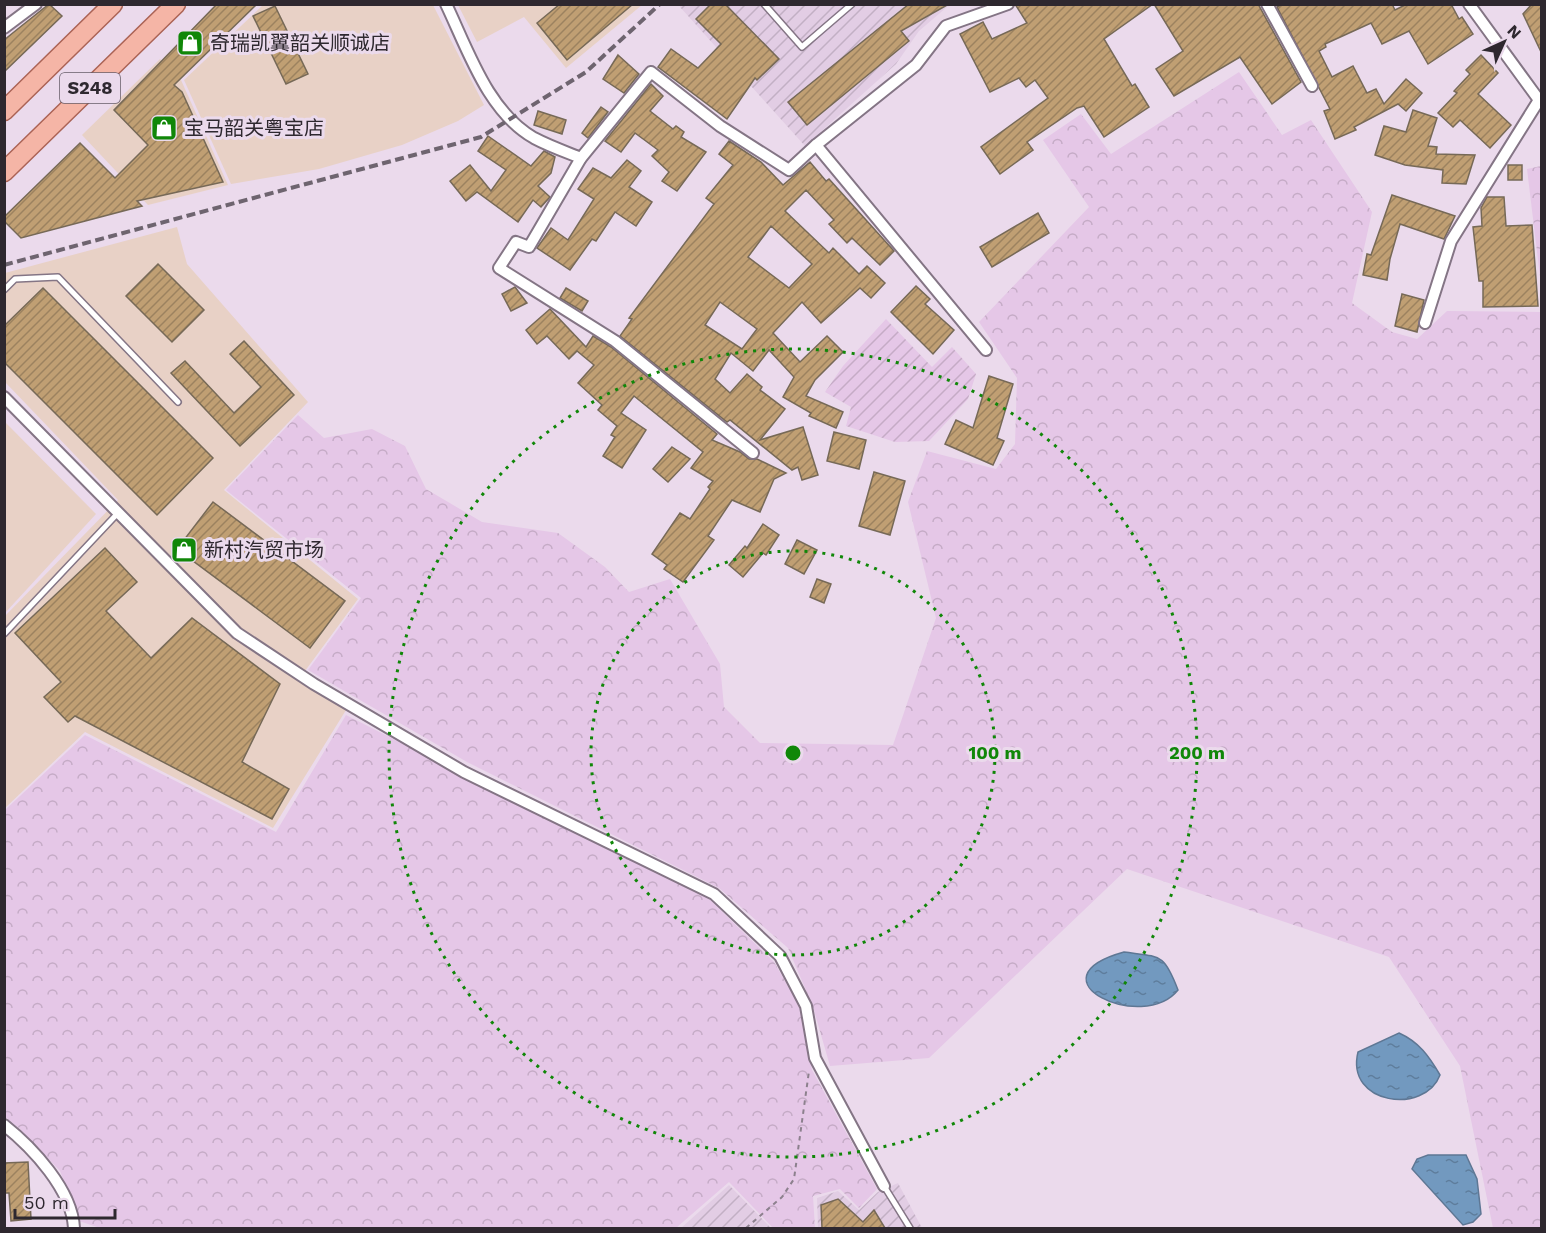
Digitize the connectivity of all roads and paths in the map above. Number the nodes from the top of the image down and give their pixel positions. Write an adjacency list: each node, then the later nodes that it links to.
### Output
1 (36, 4): 10 (street)
2 (113, 4): 12 (main road, S248)
3 (176, 4): 15 (main road, S248)
4 (446, 4): 14 (street)
5 (764, 4): 6 (lane)
6 (852, 4)
7 (1008, 4): 13 (street)
8 (1270, 5): 11 (street)
9 (1473, 6): 17 (street)
10 (4, 28)
11 (1312, 86)
12 (4, 111)
13 (816, 145): 14 (street); 18 (street)
14 (581, 158): 21 (street)
15 (4, 172)
16 (4, 290): 20 (lane)
17 (1425, 323)
18 (986, 350)
19 (4, 397): 22 (street)
20 (178, 402)
21 (753, 453)
22 (118, 513): 23 (lane); 24 (street)
23 (4, 634)
24 (815, 1058): 26 (street); 28 (path)
25 (4, 1125): 27 (street)
26 (884, 1186): 29 (lane)
27 (74, 1228)
28 (746, 1228)
29 (910, 1228)

